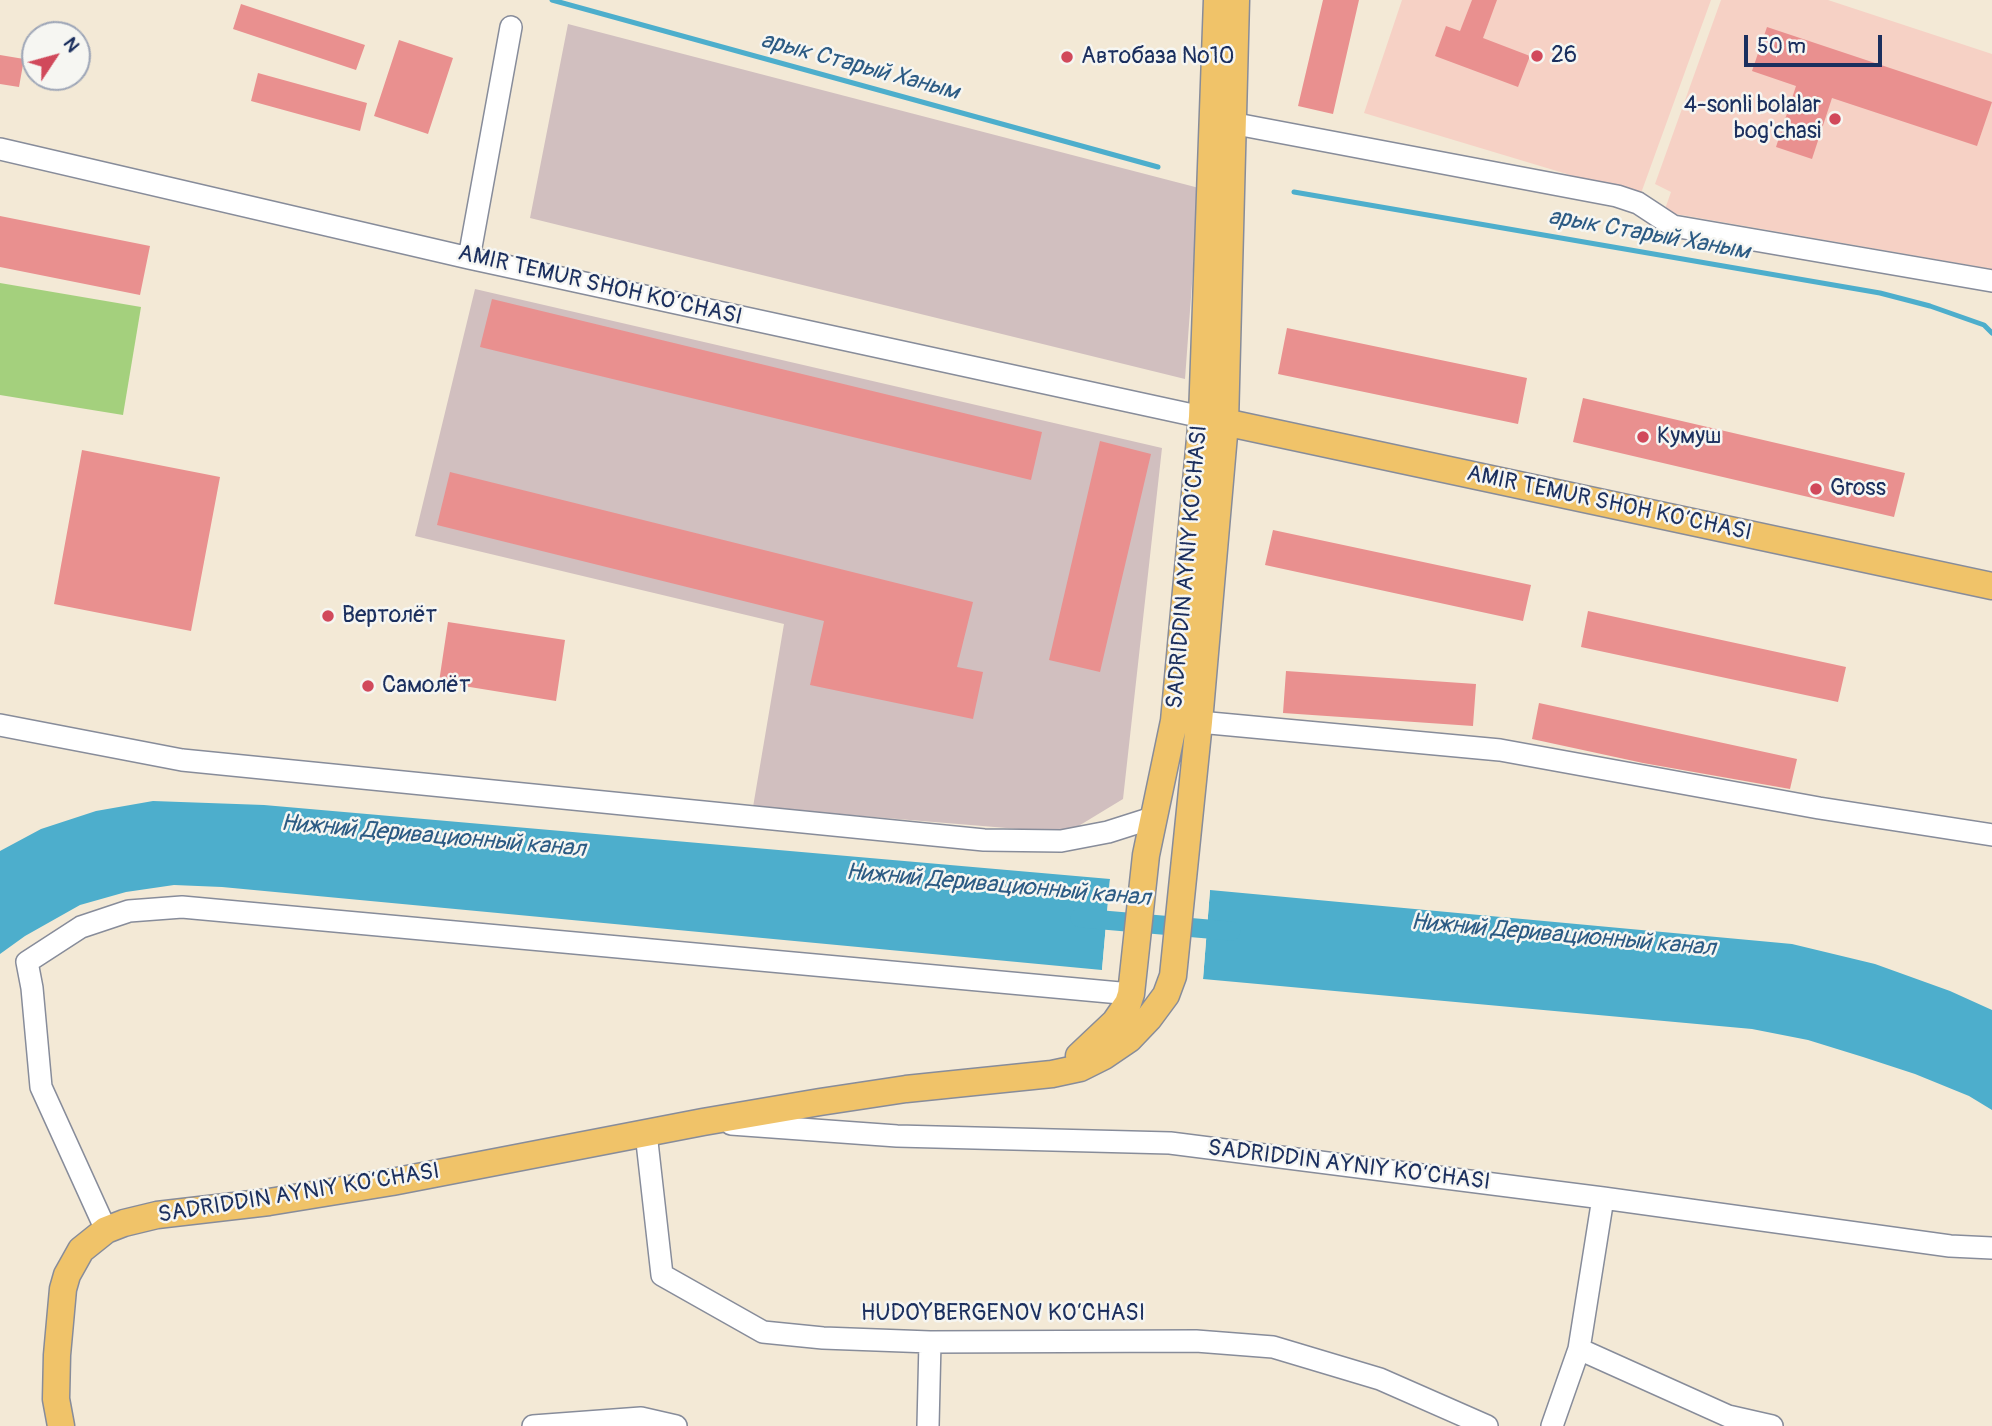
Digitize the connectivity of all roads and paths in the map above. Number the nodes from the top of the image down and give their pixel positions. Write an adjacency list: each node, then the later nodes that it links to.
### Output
1 (1216, 0): 8 (main road, SADRIDDIN AYNIY KO‘CHASI)
2 (1236, 0): 4 (main road, SADRIDDIN AYNIY KO‘CHASI)
3 (511, 27): 6 (street)
4 (1231, 123): 7 (street); 8 (main road, SADRIDDIN AYNIY KO‘CHASI)
5 (0, 149): 6 (street, AMIR TEMUR SHOH KO‘CHASI)
6 (469, 258): 8 (street, AMIR TEMUR SHOH KO‘CHASI)
7 (1992, 281)
8 (1214, 420): 9 (main road, AMIR TEMUR SHOH KO‘CHASI); 10 (main road, SADRIDDIN AYNIY KO‘CHASI); 12 (main road, SADRIDDIN AYNIY KO‘CHASI)
9 (1992, 586)
10 (1199, 722): 13 (street); 15 (main road, SADRIDDIN AYNIY KO‘CHASI)
11 (0, 725): 12 (street)
12 (1152, 818): 14 (main road, SADRIDDIN AYNIY KO‘CHASI)
13 (1992, 835)
14 (1133, 983): 15 (main road, SADRIDDIN AYNIY KO‘CHASI); 19 (street)
15 (1029, 1076): 16 (main road, SADRIDDIN AYNIY KO‘CHASI)
16 (703, 1122): 17 (main road, SADRIDDIN AYNIY KO‘CHASI); 18 (street, SADRIDDIN AYNIY KO‘CHASI)
17 (646, 1133): 19 (main road, SADRIDDIN AYNIY KO‘CHASI); 21 (street, HUDOYBERGENOV KO‘CHASI)
18 (1603, 1198): 20 (street, SADRIDDIN AYNIY KO‘CHASI); 22 (street)
19 (106, 1230): 23 (main road, SADRIDDIN AYNIY KO‘CHASI)
20 (1992, 1248)
21 (930, 1342): 26 (street); 27 (street, HUDOYBERGENOV KO‘CHASI)
22 (1579, 1349): 28 (street); 29 (street)
23 (61, 1426)
24 (533, 1426): 25 (street)
25 (676, 1426)
26 (928, 1426)
27 (1487, 1426)
28 (1552, 1426)
29 (1772, 1426)

